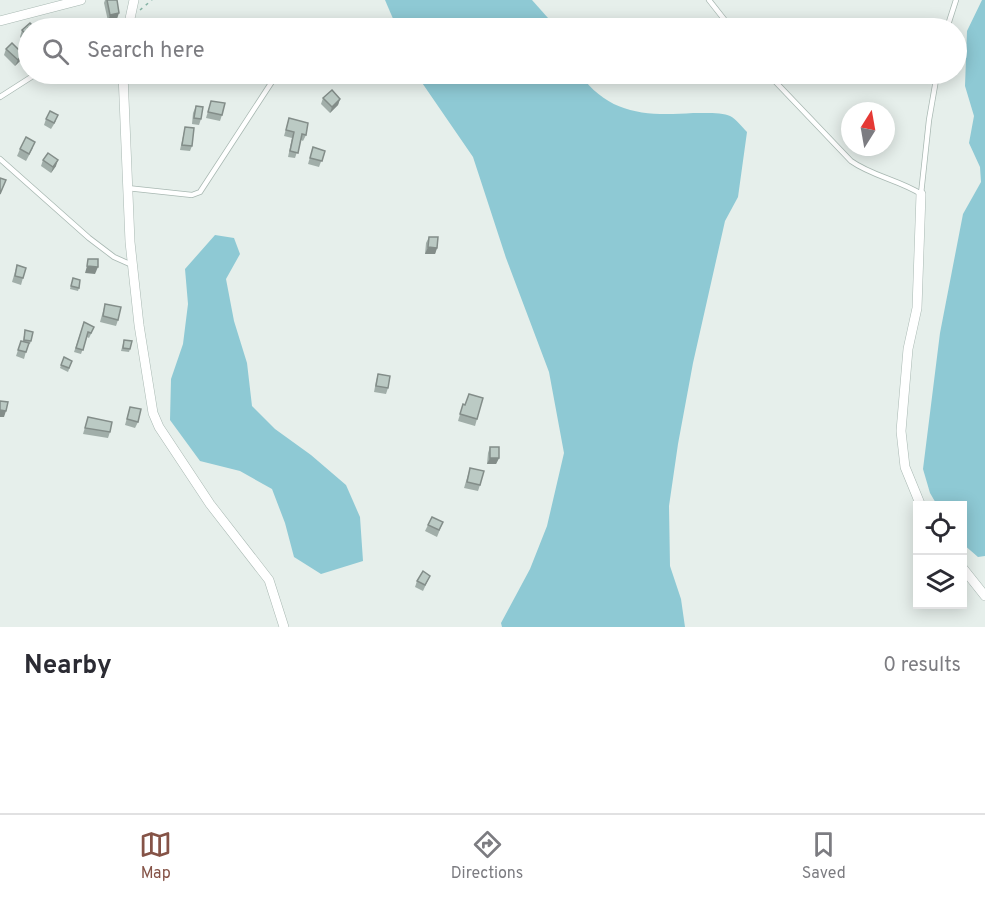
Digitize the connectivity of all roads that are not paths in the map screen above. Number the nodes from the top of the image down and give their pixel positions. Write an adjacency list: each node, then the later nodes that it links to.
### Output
1 (81, 0): 8 (street)
2 (134, 0): 5 (street)
3 (709, 0): 6 (lane)
4 (956, 0): 7 (lane)
5 (130, 18)
6 (723, 18)
7 (951, 18)
8 (0, 21)
9 (20, 84): 14 (lane)
10 (123, 84): 16 (street)
11 (270, 84): 16 (lane)
12 (778, 84): 17 (lane)
13 (935, 84): 17 (lane)
14 (0, 97)
15 (0, 159): 18 (lane)
16 (128, 188): 18 (street)
17 (921, 194): 19 (street)
18 (132, 265): 22 (street)
19 (919, 501)
20 (967, 572): 21 (street)
21 (985, 596)
22 (284, 627)

